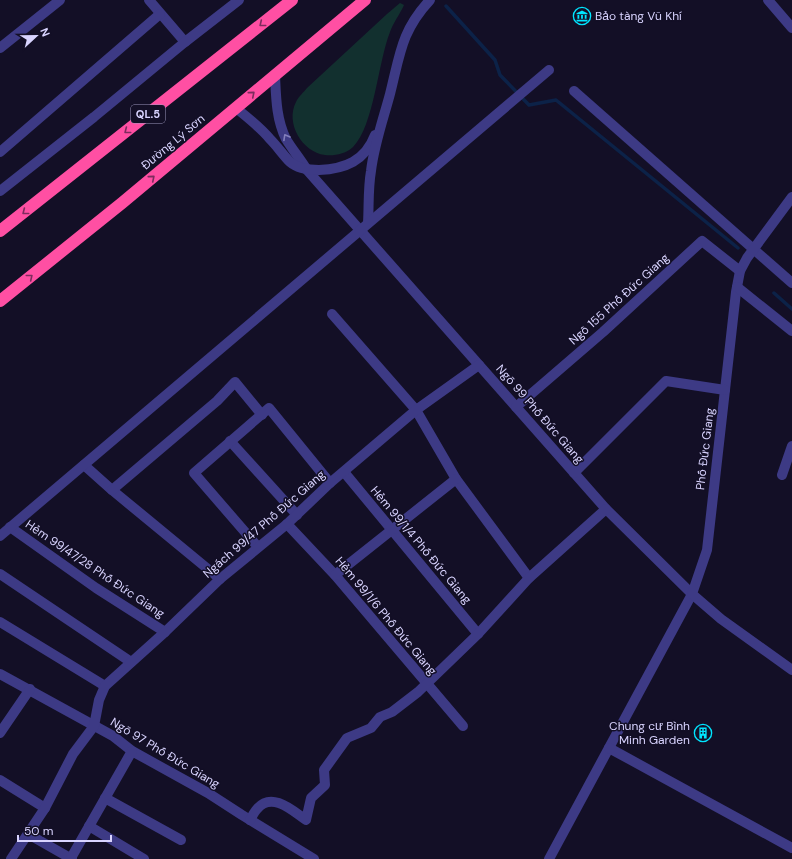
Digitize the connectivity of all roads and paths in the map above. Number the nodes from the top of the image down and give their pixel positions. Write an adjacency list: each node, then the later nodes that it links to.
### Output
1 (60, 0): 11 (street)
2 (149, 0): 8 (street)
3 (239, 0): 10 (street)
4 (292, 0): 22 (highway, QL.5, one-way to 22)
5 (430, 0): 15 (street)
6 (768, 0): 9 (street)
7 (364, 1): 13 (highway, Đường Lý Sơn)
8 (160, 14): 10 (street); 17 (street)
9 (792, 28)
10 (185, 42): 19 (street)
11 (0, 48)
12 (549, 70): 21 (street)
13 (276, 75): 16 (highway, Đường Lý Sơn, one-way to 13); 18 (street, one-way to 13)
14 (574, 91): 23 (street)
15 (390, 92): 18 (street); 21 (street)
16 (236, 108): 18 (street); 27 (highway, Đường Lý Sơn, one-way to 16)
17 (0, 152)
18 (307, 170): 21 (street, Ngõ 99 Phố Đức Giang)
19 (0, 191)
20 (792, 197): 23 (street, Phố Đức Giang)
21 (365, 227): 30 (street, Ngõ 99 Phố Đức Giang); 37 (street)
22 (0, 231)
23 (753, 249): 24 (street, Phố Đức Giang); 25 (street)
24 (740, 271): 26 (street, Phố Đức Giang); 32 (street, Ngõ 155 Phố Đức Giang)
25 (792, 283)
26 (737, 287): 29 (street); 31 (street, Phố Đức Giang)
27 (0, 301)
28 (332, 314): 33 (street)
29 (792, 331)
30 (479, 365): 32 (street, Ngõ 99 Phố Đức Giang); 33 (street, Ngách 99/47 Phố Đức Giang)
31 (725, 390): 39 (street); 55 (street, Phố Đức Giang)
32 (516, 407): 39 (street, Ngõ 99 Phố Đức Giang)
33 (416, 410): 38 (street, Ngách 99/47 Phố Đức Giang); 41 (street)
34 (265, 412): 35 (street); 42 (street); 43 (street)
35 (230, 441): 45 (street); 50 (street)
36 (792, 446): 40 (street)
37 (84, 465): 43 (street); 47 (street)
38 (344, 472): 42 (street, Ngách 99/47 Phố Đức Giang); 48 (street, Hẻm 99/1/4 Phố Đức Giang)
39 (574, 473): 44 (street, Ngõ 99 Phố Đức Giang)
40 (782, 475)
41 (456, 479): 48 (street); 54 (street)
42 (330, 483): 45 (street, Ngách 99/47 Phố Đức Giang)
43 (112, 490): 53 (street)
44 (606, 509): 54 (street); 55 (street, Ngõ 99 Phố Đức Giang)
45 (297, 515): 46 (street, Ngách 99/47 Phố Đức Giang)
46 (287, 524): 50 (street, Ngách 99/47 Phố Đức Giang); 52 (street, Hẻm 99/1/6 Phố Đức Giang)
47 (10, 528): 49 (street); 57 (street, Hẻm 99/47/28 Phố Đức Giang)
48 (392, 530): 52 (street); 58 (street, Hẻm 99/1/4 Phố Đức Giang)
49 (0, 536)
50 (258, 547): 53 (street, Ngách 99/47 Phố Đức Giang)
51 (0, 574): 59 (street)
52 (335, 575): 62 (street, Hẻm 99/1/6 Phố Đức Giang)
53 (220, 578): 57 (street, Ngách 99/47 Phố Đức Giang)
54 (529, 578): 58 (street)
55 (692, 594): 60 (street); 68 (street)
56 (0, 622): 63 (street)
57 (165, 632): 59 (street, Ngách 99/47 Phố Đức Giang)
58 (478, 634): 62 (street)
59 (131, 662): 63 (street, Ngách 99/47 Phố Đức Giang)
60 (792, 670)
61 (0, 674): 64 (street, Ngõ 97 Phố Đức Giang)
62 (426, 683): 66 (street, Hẻm 99/1/6 Phố Đức Giang); 73 (street)
63 (105, 686): 65 (street, Ngách 99/47 Phố Đức Giang)
64 (30, 689): 65 (street, Ngõ 97 Phố Đức Giang); 67 (street)
65 (94, 726): 69 (street, Ngõ 97 Phố Đức Giang); 72 (street)
66 (463, 726)
67 (0, 733)
68 (609, 748): 77 (street); 78 (street)
69 (132, 751): 71 (street); 73 (street, Ngõ 97 Phố Đức Giang)
70 (0, 780): 72 (street)
71 (105, 798): 74 (street); 76 (street)
72 (45, 808): 75 (street)
73 (250, 820): 82 (street, Ngõ 97 Phố Đức Giang)
74 (89, 826): 80 (street); 81 (street)
75 (28, 834): 79 (street); 80 (street)
76 (181, 840)
77 (792, 848)
78 (551, 858)
79 (11, 859)
80 (72, 859)
81 (144, 859)
82 (314, 859)

